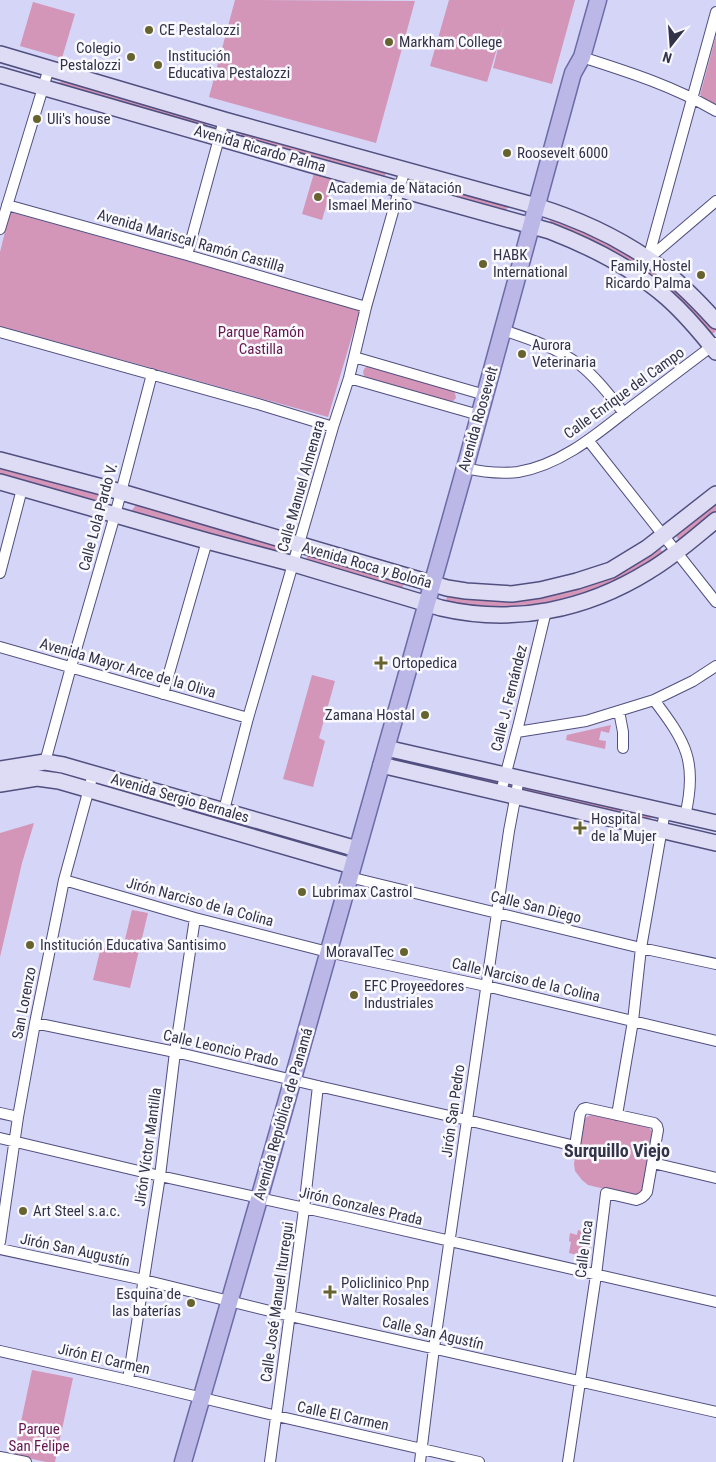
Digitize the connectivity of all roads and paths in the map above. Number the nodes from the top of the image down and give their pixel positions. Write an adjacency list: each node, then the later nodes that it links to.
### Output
1 (590, 0): 7 (main road)
2 (598, 0): 5 (main road)
3 (716, 12): 10 (street)
4 (0, 54): 6 (main road, Avenida Ricardo Palma)
5 (582, 57): 7 (main road); 10 (street)
6 (48, 68): 9 (street); 12 (main road, Avenida Ricardo Palma)
7 (573, 73): 18 (main road, Avenida Roosevelt)
8 (0, 75): 9 (main road, Avenida Ricardo Palma)
9 (44, 87): 13 (main road, Avenida Ricardo Palma); 17 (street)
10 (693, 97): 11 (street); 22 (street)
11 (716, 111)
12 (224, 120): 13 (street); 14 (main road, Avenida Ricardo Palma)
13 (219, 138): 15 (main road, Avenida Ricardo Palma); 21 (street)
14 (405, 169): 15 (street, Calle Manuel Almenara); 18 (main road, Avenida Ricardo Palma)
15 (400, 189): 19 (main road, Avenida Ricardo Palma); 24 (street, Calle Manuel Almenara)
16 (716, 201): 22 (street)
17 (7, 205): 20 (street); 21 (street, Avenida Mariscal Ramón Castilla)
18 (536, 206): 19 (main road, Avenida Roosevelt); 22 (main road, Avenida Ricardo Palma)
19 (530, 225): 23 (main road, Avenida Ricardo Palma); 26 (main road, Avenida Roosevelt)
20 (0, 228)
21 (187, 255): 24 (street, Avenida Mariscal Ramón Castilla)
22 (648, 259): 23 (street); 25 (main road, Avenida Ricardo Palma)
23 (638, 276): 28 (main road, Avenida Ricardo Palma)
24 (366, 308): 29 (street, Calle Manuel Almenara)
25 (716, 321)
26 (503, 330): 32 (main road, Avenida Roosevelt); 33 (street)
27 (0, 332): 30 (street)
28 (714, 347): 33 (street, Calle Enrique del Campo)
29 (354, 358): 31 (street, Calle Manuel Almenara); 32 (street)
30 (152, 374): 35 (street); 41 (street, Calle Lola Pardo V.)
31 (349, 378): 34 (street); 35 (street, Calle Manuel Almenara)
32 (485, 395): 34 (main road, Avenida Roosevelt)
33 (624, 413): 36 (street, Calle Enrique del Campo)
34 (479, 415): 38 (main road, Avenida Roosevelt)
35 (333, 427): 47 (street, Calle Manuel Almenara)
36 (588, 440): 38 (street, Calle Enrique del Campo); 45 (street)
37 (0, 460): 41 (main road, Avenida Roca y Boloña)
38 (465, 468): 51 (main road, Avenida Roosevelt)
39 (0, 482): 40 (main road, Avenida Roca y Boloña)
40 (22, 489): 43 (main road, Avenida Roca y Boloña); 50 (street)
41 (121, 492): 43 (street, Calle Lola Pardo V.); 47 (main road, Avenida Roca y Boloña)
42 (716, 494): 45 (main road, Avenida Roca y Boloña)
43 (115, 514): 46 (main road, Avenida Roca y Boloña); 57 (street, Calle Lola Pardo V.)
44 (716, 520): 48 (main road, Avenida Roca y Boloña)
45 (663, 536): 48 (street); 51 (main road, Avenida Roca y Boloña)
46 (207, 541): 49 (main road, Avenida Roca y Boloña); 58 (street)
47 (300, 545): 49 (street, Calle Manuel Almenara); 51 (main road, Avenida Roca y Boloña)
48 (676, 553): 52 (street); 54 (main road, Avenida Roca y Boloña)
49 (294, 564): 53 (main road, Avenida Roca y Boloña); 61 (street, Calle Manuel Almenara)
50 (0, 573)
51 (432, 584): 53 (main road, Avenida Roosevelt)
52 (716, 602)
53 (426, 604): 54 (main road, Avenida Roca y Boloña); 63 (main road, Avenida Roosevelt)
54 (546, 611): 62 (street, Calle J. Fernández)
55 (0, 647): 57 (street, Avenida Mayor Arce de la Oliva)
56 (716, 666): 59 (street)
57 (71, 667): 58 (street, Avenida Mayor Arce de la Oliva); 65 (street, Calle Lola Pardo V.)
58 (163, 694): 61 (street, Avenida Mayor Arce de la Oliva)
59 (654, 700): 60 (street); 76 (street)
60 (619, 710): 62 (street); 64 (street)
61 (248, 718): 74 (street, Calle Manuel Almenara)
62 (518, 727): 69 (street, Calle J. Fernández)
63 (386, 748): 66 (main road, Avenida Roosevelt); 69 (main road)
64 (623, 748)
65 (46, 762): 67 (main road, Avenida Sergio Bernales); 68 (main road, Avenida Sergio Bernales)
66 (381, 765): 72 (main road); 80 (main road, Avenida República de Panamá)
67 (0, 769)
68 (93, 774): 71 (street, San Lorenzo); 74 (main road, Avenida Sergio Bernales)
69 (512, 776): 72 (street, Calle J. Fernández); 73 (street, Jirón San Pedro); 75 (main road)
70 (0, 784): 71 (main road, Avenida Sergio Bernales)
71 (88, 790): 81 (main road, Avenida Sergio Bernales); 82 (street, San Lorenzo)
72 (501, 792): 73 (main road)
73 (516, 796): 78 (main road); 83 (street, Jirón San Pedro)
74 (224, 810): 80 (main road, Avenida Sergio Bernales)
75 (664, 811): 76 (main road); 78 (street)
76 (685, 816): 77 (main road)
77 (716, 823)
78 (661, 829): 79 (main road); 85 (street)
79 (716, 843)
80 (357, 849): 81 (main road, Avenida República de Panamá)
81 (351, 871): 83 (street, Calle San Diego); 86 (main road, Avenida República de Panamá)
82 (64, 880): 84 (street, Jirón Narciso de la Colina); 90 (street, San Lorenzo)
83 (497, 913): 85 (street, Calle San Diego); 88 (street, Jirón San Pedro)
84 (195, 918): 86 (street, Jirón Narciso de la Colina); 92 (street, Jirón Víctor Mantilla)
85 (641, 948): 87 (street, Calle San Diego); 89 (street)
86 (328, 952): 88 (street, Calle Narciso de la Colina); 93 (main road, Avenida República de Panamá)
87 (716, 964)
88 (486, 986): 89 (street, Calle Narciso de la Colina); 98 (street, Jirón San Pedro)
89 (633, 1020): 91 (street, Calle Narciso de la Colina); 96 (street)
90 (35, 1023): 92 (street, Calle Leoncio Prado); 97 (street, San Lorenzo)
91 (716, 1041)
92 (176, 1052): 93 (street, Calle Leoncio Prado); 103 (street, Jirón Víctor Mantilla)
93 (292, 1080): 94 (street, Calle Leoncio Prado); 105 (main road, Avenida República de Panamá)
94 (318, 1086): 98 (street, Calle Leoncio Prado); 106 (street, Calle José Manuel Iturregui)
95 (0, 1113): 97 (street)
96 (617, 1115): 101 (street, Calle Inca); 102 (street, Calle Inca)
97 (18, 1117): 100 (street, San Lorenzo)
98 (467, 1120): 101 (street, Calle Leoncio Prado); 107 (street, Jirón San Pedro)
99 (0, 1138): 100 (street, Jirón Gonzales Prada)
100 (15, 1141): 103 (street, Jirón Gonzales Prada); 108 (street, San Lorenzo)
101 (575, 1146)
102 (652, 1163): 104 (street); 110 (street, Calle Inca)
103 (160, 1176): 105 (street, Jirón Gonzales Prada); 111 (street, Jirón Víctor Mantilla)
104 (716, 1178)
105 (259, 1198): 106 (street, Jirón Gonzales Prada); 112 (main road, Avenida República de Panamá)
106 (304, 1209): 107 (street, Jirón Gonzales Prada); 114 (street, Calle José Manuel Iturregui)
107 (450, 1241): 110 (street, Jirón Gonzales Prada); 115 (street, Jirón San Pedro)
108 (0, 1242)
109 (0, 1249): 111 (street, Jirón San Augustín)
110 (596, 1275): 113 (street, Jirón Gonzales Prada); 118 (street, Calle Inca)
111 (144, 1280): 112 (street, Calle San Agustín); 117 (street, Jirón Víctor Mantilla)
112 (229, 1302): 114 (street, Calle San Agustín); 119 (main road, Avenida República de Panamá)
113 (716, 1302)
114 (290, 1316): 115 (street, Calle San Agustín); 121 (street, Calle José Manuel Iturregui)
115 (434, 1348): 118 (street, Calle San Agustín); 122 (street, Jirón San Pedro)
116 (0, 1351): 117 (street, Jirón El Carmen)
117 (128, 1380): 119 (street, Jirón El Carmen)
118 (580, 1381): 120 (street, Calle San Agustín); 129 (street, Calle Inca)
119 (201, 1398): 121 (street, Calle El Carmen); 125 (main road, Avenida República de Panamá)
120 (716, 1412)
121 (277, 1416): 122 (street, Calle El Carmen); 126 (street, Calle José Manuel Iturregui)
122 (422, 1448): 127 (street, Jirón San Pedro); 128 (street, Calle El Carmen)
123 (0, 1457): 124 (street)
124 (26, 1462)
125 (182, 1462)
126 (270, 1462)
127 (420, 1462)
128 (479, 1462)
129 (568, 1462)

